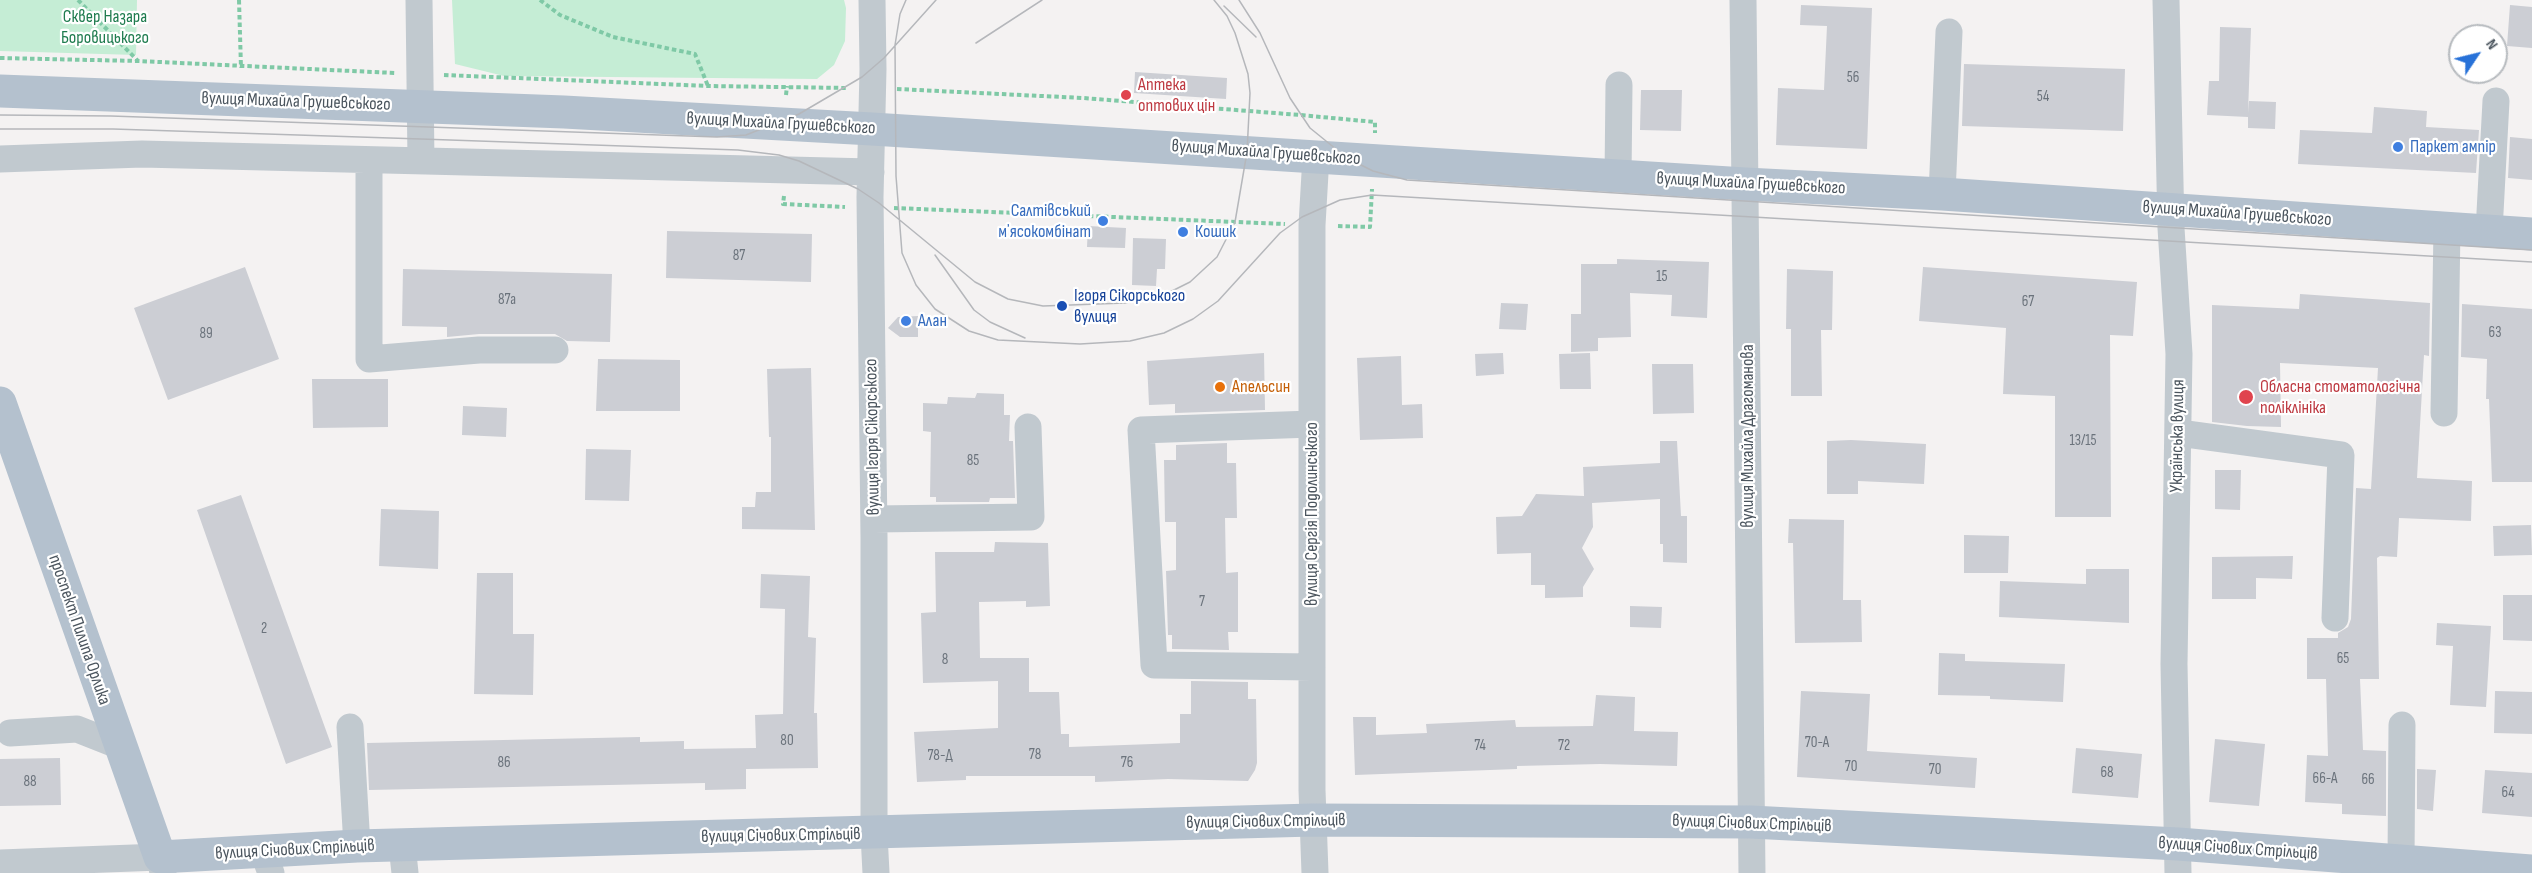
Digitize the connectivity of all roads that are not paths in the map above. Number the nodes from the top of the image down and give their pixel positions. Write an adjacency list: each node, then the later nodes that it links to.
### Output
1 (419, 0): 9 (street)
2 (872, 0): 10 (street, вулиця Ігоря Сікорського)
3 (1743, 0): 17 (street, вулиця Михайла Драгоманова)
4 (2166, 0): 19 (street, Українська вулиця)
5 (1949, 32): 18 (street)
6 (1620, 85): 16 (street)
7 (0, 91): 9 (main road, вулиця Михайла Грушевського)
8 (2496, 101): 21 (street)
9 (421, 108): 10 (main road, вулиця Михайла Грушевського); 14 (street)
10 (872, 129): 11 (main road, вулиця Михайла Грушевського); 15 (street, вулиця Ігоря Сікорського)
11 (1316, 156): 16 (main road, вулиця Михайла Грушевського); 26 (street, вулиця Сергія Подолинського)
12 (0, 159): 13 (street)
13 (369, 160): 14 (street); 23 (street)
14 (420, 161): 15 (street)
15 (870, 172): 29 (street, вулиця Ігоря Сікорського)
16 (1618, 177): 17 (main road, вулиця Михайла Грушевського)
17 (1745, 184): 18 (main road, вулиця Михайла Грушевського); 37 (street, вулиця Михайла Драгоманова)
18 (1942, 194): 19 (main road, вулиця Михайла Грушевського)
19 (2170, 210): 20 (main road, вулиця Михайла Грушевського); 28 (street, Українська вулиця)
20 (2447, 228): 21 (main road, вулиця Михайла Грушевського); 25 (street)
21 (2489, 231): 22 (main road, вулиця Михайла Грушевського)
22 (2532, 234)
23 (555, 350)
24 (0, 403): 35 (main road, проспект Пилипа Орлика)
25 (2444, 412)
26 (1312, 424): 31 (street, вулиця Сергія Подолинського); 31 (street)
27 (1028, 427): 29 (street)
28 (2179, 433): 30 (street); 41 (street, Українська вулиця)
29 (874, 519): 38 (street, вулиця Ігоря Сікорського)
30 (2335, 618)
31 (1312, 667): 36 (street, вулиця Сергія Подолинського)
32 (2402, 725): 42 (street)
33 (350, 727): 39 (street)
34 (10, 733): 35 (street)
35 (120, 746): 45 (main road, проспект Пилипа Орлика)
36 (1313, 820): 37 (main road, вулиця Січових Стрільців); 38 (main road, вулиця Січових Стрільців); 49 (street, вулиця Сергія Подолинського)
37 (1751, 822): 41 (main road, вулиця Січових Стрільців); 50 (street, вулиця Михайла Драгоманова)
38 (874, 834): 40 (main road, вулиця Січових Стрільців); 48 (street, вулиця Ігоря Сікорського)
39 (357, 846): 40 (main road, вулиця Січових Стрільців); 43 (main road, вулиця Січових Стрільців)
40 (404, 859)
41 (2178, 859): 42 (main road, вулиця Січових Стрільців)
42 (2401, 861): 47 (main road, вулиця Січових Стрільців)
43 (267, 862): 45 (main road, вулиця Січових Стрільців)
44 (0, 863): 46 (street, вулиця Січових Стрільців)
45 (161, 865): 46 (street, вулиця Січових Стрільців)
46 (77, 866)
47 (2532, 871)
48 (876, 873)
49 (1315, 873)
50 (1752, 873)

